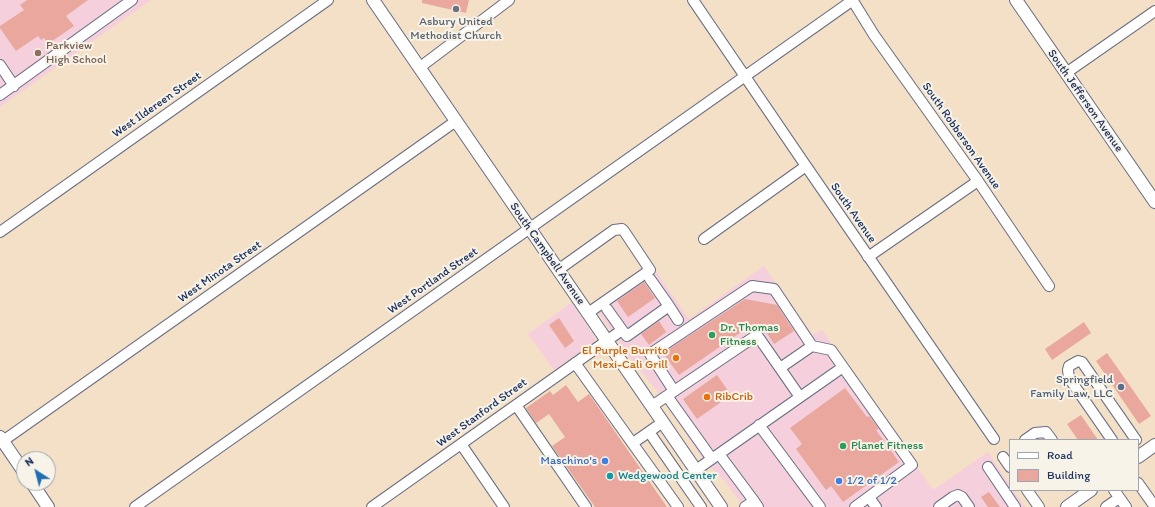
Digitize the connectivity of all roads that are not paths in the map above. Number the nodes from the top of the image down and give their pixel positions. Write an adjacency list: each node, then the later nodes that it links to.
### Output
1 (132, 0): 13 (street)
2 (328, 0): 20 (street, West Ildereen Street)
3 (373, 0): 10 (main road, South Campbell Avenue)
4 (509, 0): 10 (street)
5 (693, 0): 12 (street, South Avenue)
6 (853, 0): 12 (street, West Portland Street); 17 (street, South Robberson Avenue)
7 (1016, 0): 11 (main road, South Jefferson Avenue)
8 (1155, 11): 11 (street)
9 (0, 65): 13 (street)
10 (420, 68): 15 (main road, South Campbell Avenue)
11 (1066, 73): 18 (main road, South Jefferson Avenue)
12 (746, 76): 16 (street, South Avenue); 19 (street, West Portland Street)
13 (14, 86): 14 (street)
14 (0, 95)
15 (456, 121): 19 (main road, South Campbell Avenue); 48 (street, West Minota Street)
16 (806, 166): 21 (street); 22 (street, South Avenue)
17 (978, 181): 22 (street); 25 (street, South Robberson Avenue)
18 (1155, 202)
19 (530, 229): 23 (main road, South Campbell Avenue); 68 (street, West Portland Street)
20 (0, 232)
21 (704, 239)
22 (868, 257): 44 (street, South Avenue)
23 (558, 270): 28 (main road, South Campbell Avenue); 28 (street)
24 (650, 279): 26 (street)
25 (1049, 286)
26 (669, 306): 29 (street); 30 (street)
27 (607, 309): 30 (street)
28 (588, 312): 31 (main road, South Campbell Avenue)
29 (678, 320)
30 (622, 330): 31 (street, West Stanford Street)
31 (607, 340): 33 (street, West Stanford Street); 39 (main road, South Campbell Avenue)
32 (812, 346): 34 (street); 35 (street); 36 (street)
33 (575, 363): 38 (street, West Stanford Street); 49 (street)
34 (843, 367): 37 (street); 64 (street)
35 (780, 368): 36 (street); 37 (street)
36 (670, 394): 39 (street); 53 (street)
37 (800, 397): 41 (street)
38 (516, 405): 50 (street, West Stanford Street); 71 (street)
39 (652, 406): 40 (main road, South Campbell Avenue)
40 (663, 422): 42 (street); 58 (main road, South Campbell Avenue)
41 (759, 425): 53 (street); 76 (street)
42 (648, 432): 49 (street); 73 (street)
43 (1049, 436): 45 (street)
44 (994, 439)
45 (1027, 439)
46 (1111, 439): 47 (street)
47 (1135, 439)
48 (1, 440): 55 (main road)
49 (633, 443): 72 (street)
50 (461, 444): 69 (street, West Stanford Street); 70 (street)
51 (1155, 445): 52 (main road)
52 (1140, 451)
53 (716, 457): 58 (street); 66 (street)
54 (1003, 457): 56 (street)
55 (16, 461)
56 (1009, 466)
57 (988, 467): 81 (street)
58 (696, 470): 74 (main road, South Campbell Avenue)
59 (1139, 484): 65 (street)
60 (37, 491): 67 (main road)
61 (1027, 491): 82 (street)
62 (1089, 491): 83 (main road)
63 (1117, 494): 84 (street); 85 (street)
64 (869, 497): 77 (street); 78 (street)
65 (1153, 501)
66 (756, 504): 75 (street)
67 (48, 507)
68 (135, 507)
69 (372, 507)
70 (504, 507)
71 (586, 507)
72 (678, 507)
73 (701, 507)
74 (721, 507)
75 (745, 507)
76 (820, 507)
77 (855, 507)
78 (876, 507)
79 (939, 507): 80 (street)
80 (969, 507)
81 (1015, 507)
82 (1040, 507)
83 (1067, 507)
84 (1106, 507)
85 (1126, 507)

